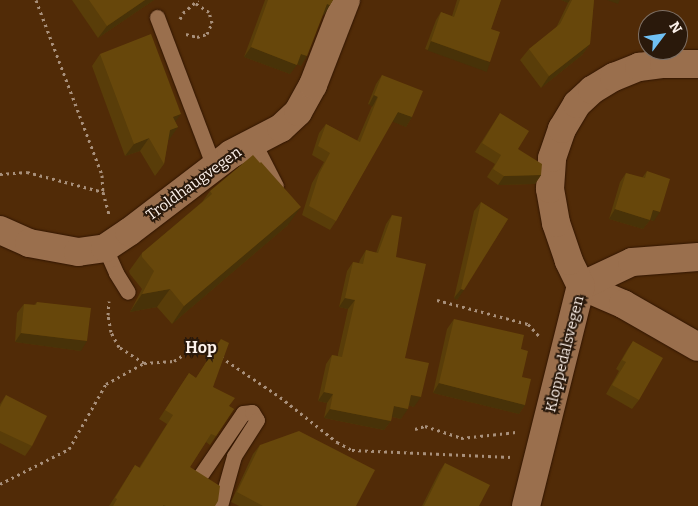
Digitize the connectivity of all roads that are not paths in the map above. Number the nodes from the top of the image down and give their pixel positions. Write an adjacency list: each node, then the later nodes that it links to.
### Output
1 (346, 0): 4 (street, Troldhaugvegen)
2 (157, 17): 5 (lane)
3 (698, 64): 10 (street, Kloppedalsvegen)
4 (254, 142): 5 (street, Troldhaugvegen); 6 (lane)
5 (214, 167): 8 (street, Troldhaugvegen)
6 (284, 203)
7 (0, 230): 8 (street, Troldhaugvegen)
8 (105, 248): 11 (lane)
9 (698, 257): 10 (street)
10 (581, 286): 12 (street); 15 (street, Kloppedalsvegen)
11 (128, 292)
12 (698, 347)
13 (200, 476): 14 (lane)
14 (220, 506)
15 (526, 506)

